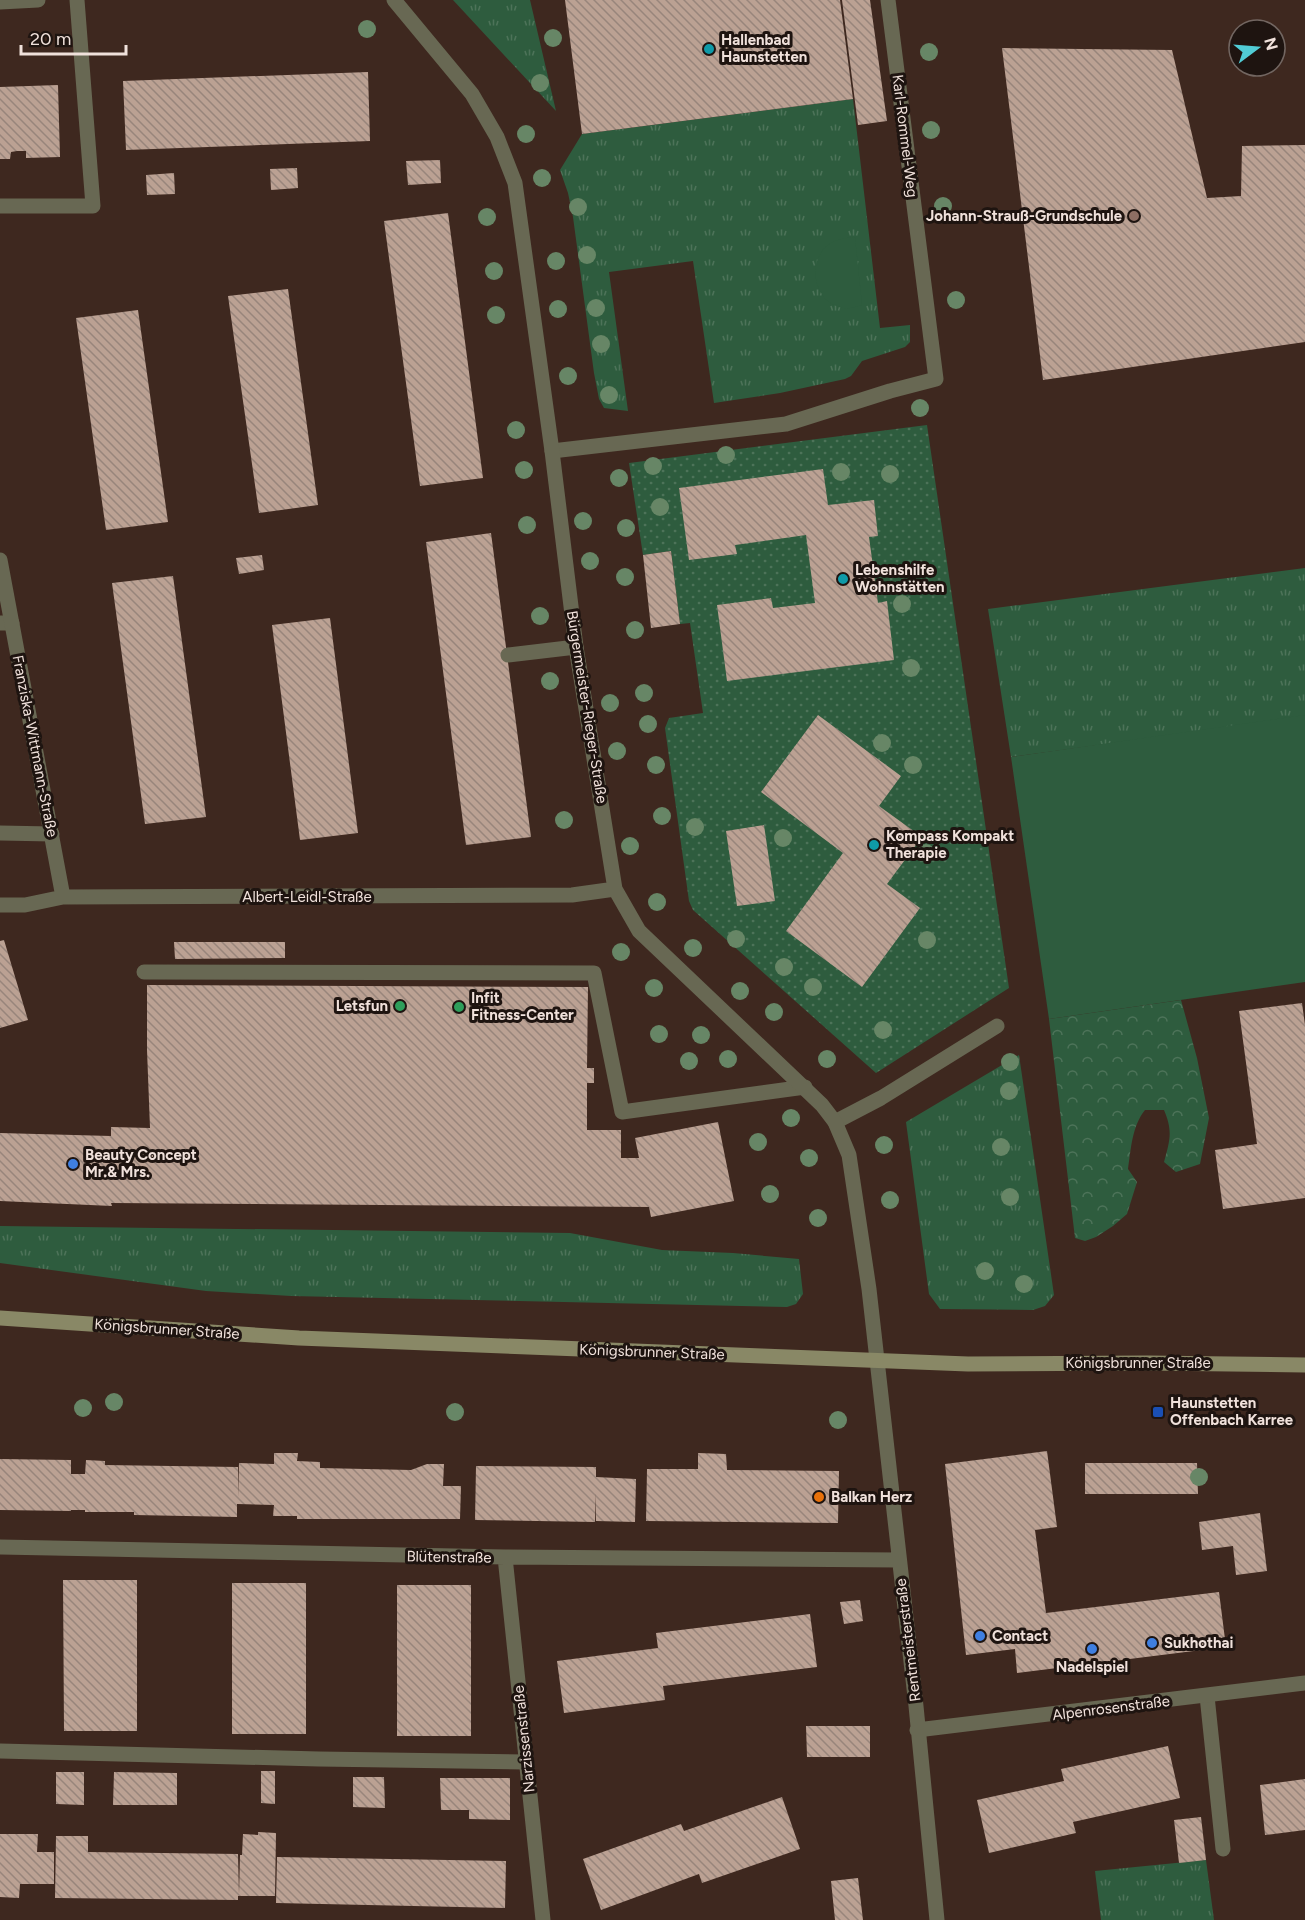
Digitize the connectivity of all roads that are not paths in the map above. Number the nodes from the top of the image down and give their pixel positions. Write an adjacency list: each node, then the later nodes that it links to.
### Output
1 (38, 0): 5 (street)
2 (77, 0): 6 (street)
3 (394, 0): 7 (street, Bürgermeister-Rieger-Straße)
4 (888, 0): 7 (street, Karl-Rommel-Weg)
5 (0, 2)
6 (0, 206)
7 (552, 451): 10 (street, Bürgermeister-Rieger-Straße)
8 (0, 560): 9 (street, Franziska-Wittmann-Straße)
9 (6, 623): 13 (street, Franziska-Wittmann-Straße)
10 (576, 647): 11 (street); 14 (street, Bürgermeister-Rieger-Straße)
11 (507, 655)
12 (0, 833): 13 (street)
13 (52, 834): 15 (street, Franziska-Wittmann-Straße)
14 (615, 889): 15 (street, Albert-Leidl-Straße); 19 (street, Bürgermeister-Rieger-Straße)
15 (63, 897): 16 (street, Albert-Leidl-Straße)
16 (0, 905)
17 (144, 972): 19 (street)
18 (997, 1026): 20 (street)
19 (805, 1087): 20 (street, Bürgermeister-Rieger-Straße)
20 (835, 1122): 22 (street, Bürgermeister-Rieger-Straße)
21 (0, 1318): 22 (main road, Königsbrunner Straße)
22 (876, 1360): 23 (main road, Königsbrunner Straße); 26 (street, Rentmeisterstraße)
23 (1305, 1365)
24 (0, 1547): 25 (street, Blütenstraße)
25 (505, 1557): 26 (street, Blütenstraße); 31 (street, Narzissenstraße)
26 (899, 1560): 29 (street, Rentmeisterstraße)
27 (1305, 1683): 28 (street, Alpenrosenstraße)
28 (1207, 1696): 29 (street, Alpenrosenstraße); 32 (street)
29 (917, 1730): 34 (street, Rentmeisterstraße)
30 (0, 1751): 31 (street)
31 (526, 1762): 33 (street, Narzissenstraße)
32 (1223, 1850)
33 (543, 1920)
34 (937, 1920)

